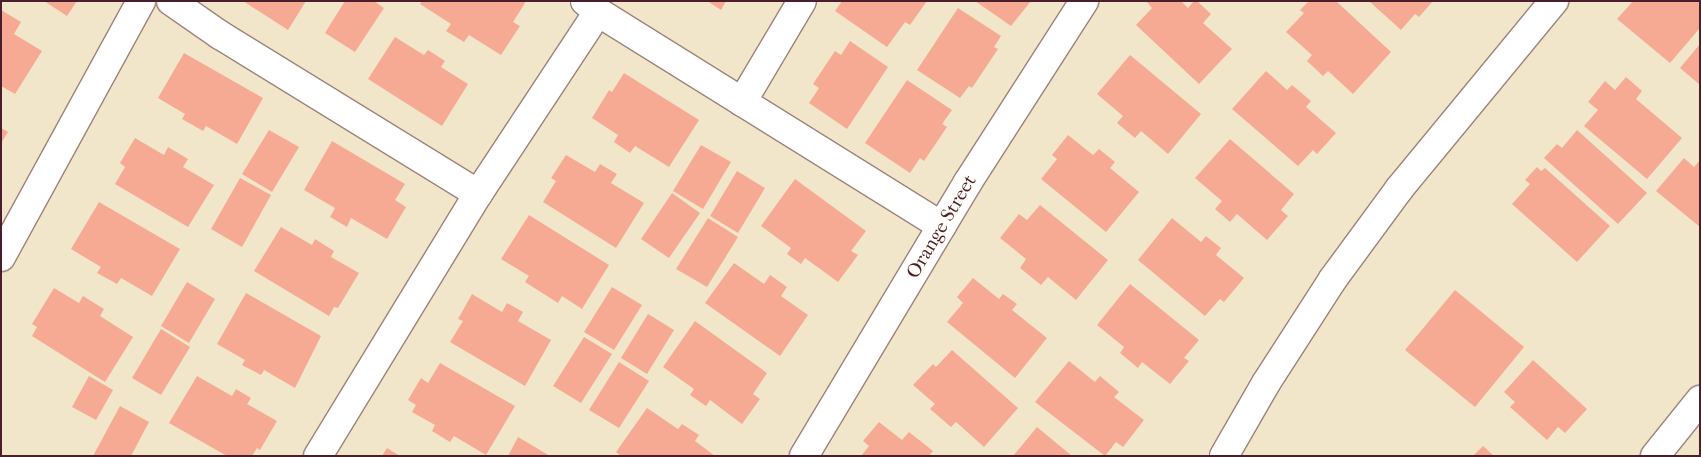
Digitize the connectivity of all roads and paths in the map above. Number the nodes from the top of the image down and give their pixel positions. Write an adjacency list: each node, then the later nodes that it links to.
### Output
1 (141, 1): 10 (street)
2 (171, 1): 8 (street)
3 (802, 1): 7 (street)
4 (1084, 1): 9 (street, Orange Street)
5 (1554, 1): 14 (street)
6 (591, 6): 7 (street); 8 (street)
7 (742, 102): 9 (street)
8 (478, 194): 12 (street)
9 (942, 226): 13 (street, Orange Street)
10 (1, 257)
11 (1700, 400): 15 (street)
12 (318, 456)
13 (804, 456)
14 (1224, 456)
15 (1655, 456)

